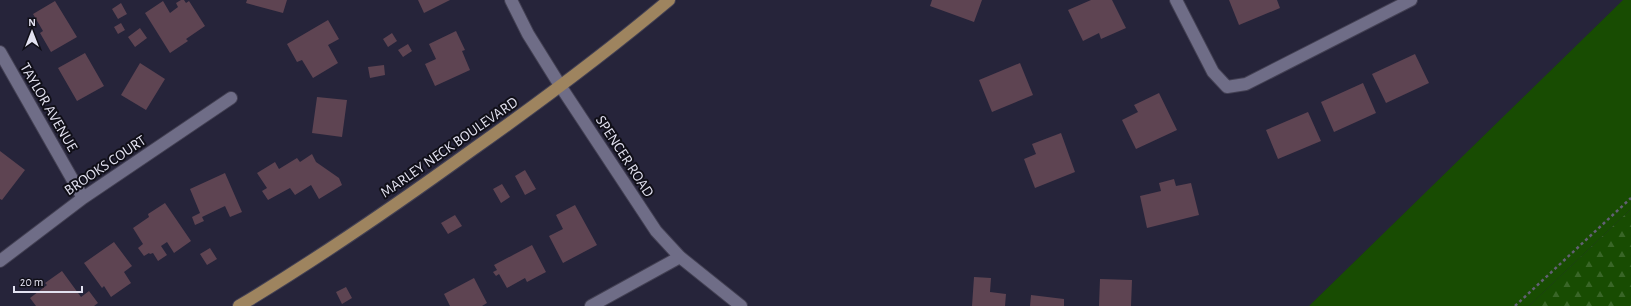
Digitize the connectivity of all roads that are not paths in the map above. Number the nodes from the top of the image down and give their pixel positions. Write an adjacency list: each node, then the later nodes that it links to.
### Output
1 (511, 0): 6 (street, SPENCER ROAD)
2 (669, 0): 6 (main road, MARLEY NECK BOULEVARD)
3 (1176, 0): 4 (street)
4 (1411, 0)
5 (0, 52): 8 (street, TAYLOR AVENUE)
6 (560, 87): 9 (street, SPENCER ROAD); 11 (main road, MARLEY NECK BOULEVARD)
7 (231, 98): 8 (street, BROOKS COURT)
8 (83, 198): 10 (street, BROOKS COURT)
9 (680, 257): 12 (street); 13 (street, SPENCER ROAD)
10 (0, 261)
11 (239, 306)
12 (591, 306)
13 (741, 306)

